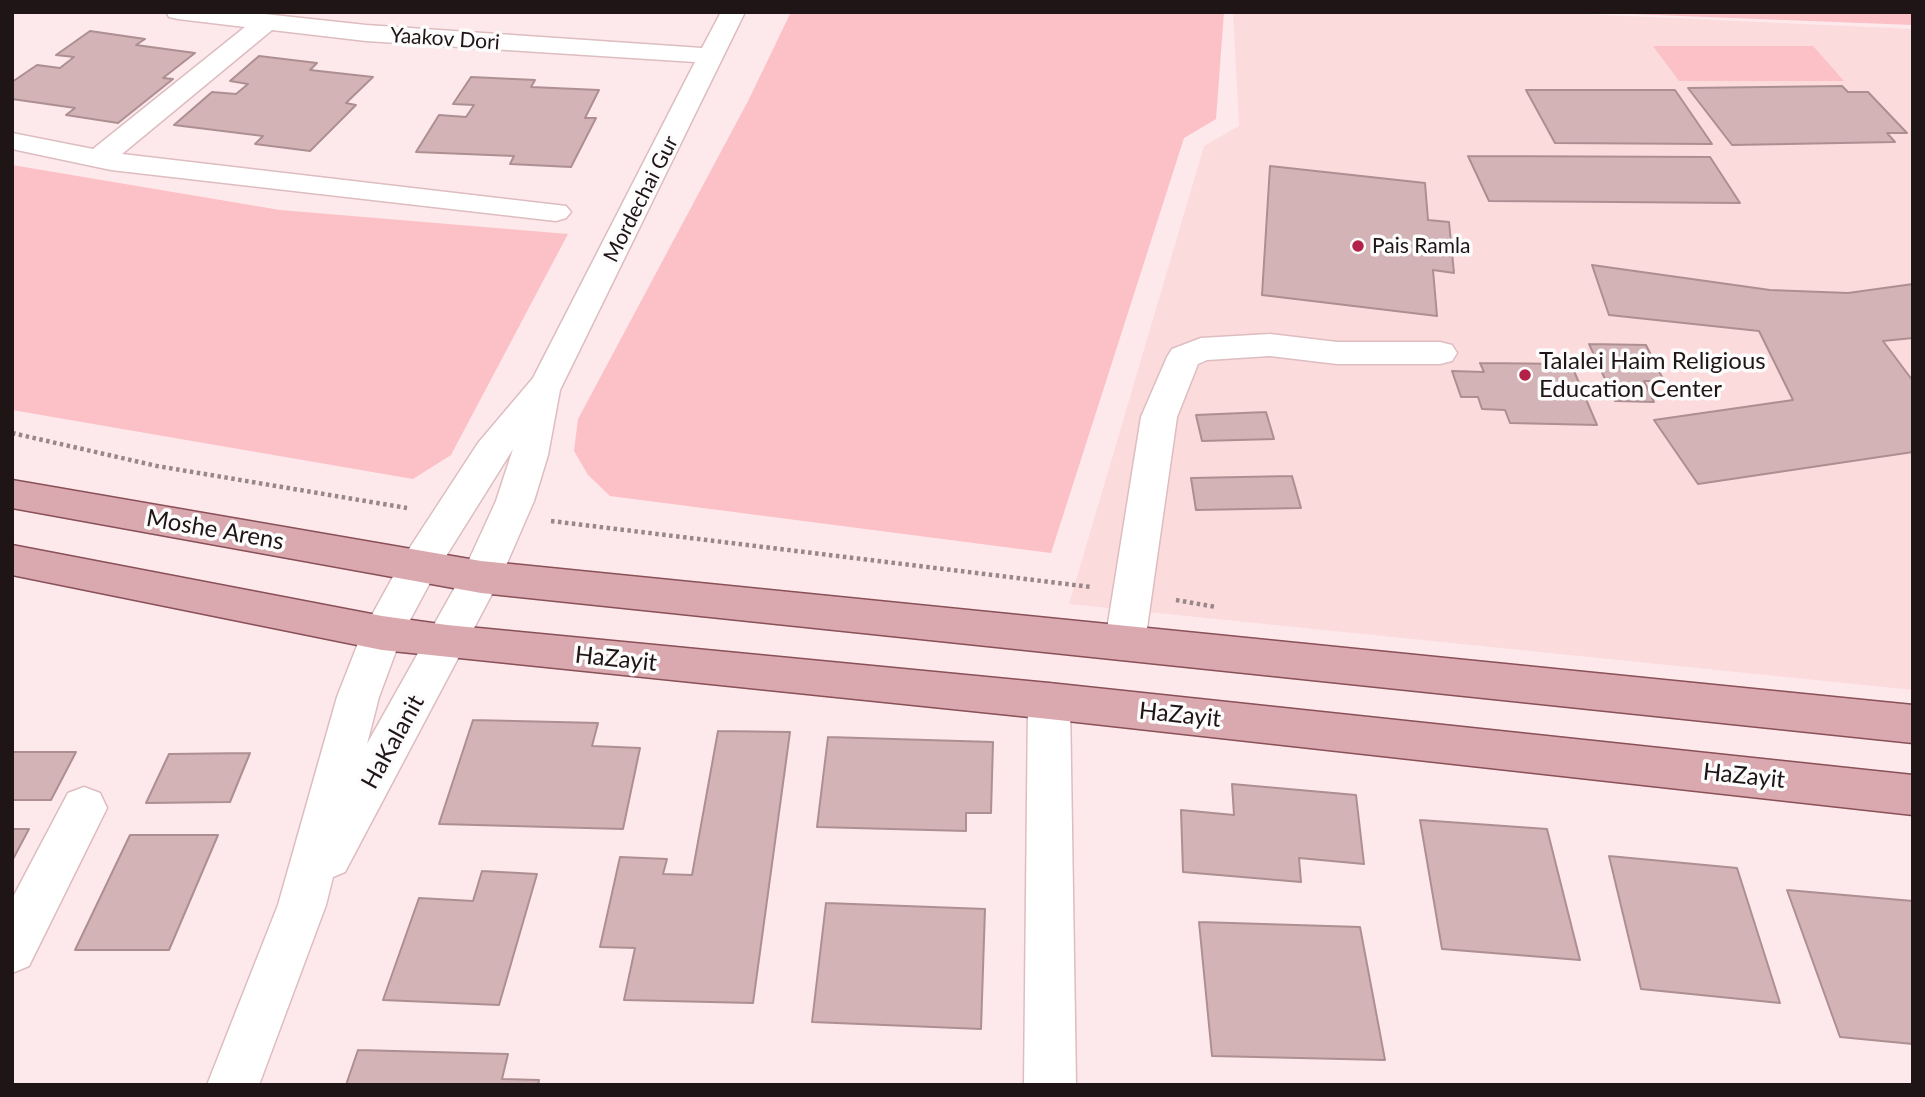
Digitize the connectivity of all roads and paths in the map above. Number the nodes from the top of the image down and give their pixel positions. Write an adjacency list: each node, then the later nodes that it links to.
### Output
1 (178, 12): 4 (street, Yaakov Dori)
2 (733, 12): 5 (street, Mordechai Gur)
3 (307, 19): 4 (street, Yaakov Dori); 5 (street, Yaakov Dori)
4 (265, 22): 7 (street)
5 (713, 56): 10 (street, Mordechai Gur)
6 (12, 141): 7 (street)
7 (98, 159): 8 (street)
8 (556, 212)
9 (1440, 353): 18 (street)
10 (547, 384): 13 (street, Mordechai Gur); 14 (street, Mordechai Gur)
11 (12, 433): 13 (path)
12 (12, 494): 16 (main road, Moshe Arens)
13 (450, 515): 16 (street, Mordechai Gur)
14 (509, 516): 17 (street, Mordechai Gur); 18 (path)
15 (12, 560): 20 (main road)
16 (419, 566): 17 (main road, Moshe Arens); 20 (street, HaKalanit)
17 (481, 577): 21 (street, HaKalanit); 22 (main road)
18 (1133, 593): 19 (path); 22 (street)
19 (1229, 610)
20 (382, 633): 21 (main road, HaZayit); 27 (street, HaKalanit)
21 (447, 642): 23 (main road, HaZayit); 27 (street, HaKalanit)
22 (1125, 642): 24 (main road)
23 (1049, 701): 25 (main road, HaZayit); 30 (street)
24 (1913, 724)
25 (1913, 794)
26 (84, 808): 28 (street)
27 (302, 905): 29 (street, HaKalanit)
28 (12, 949)
29 (233, 1085)
30 (1050, 1085)

